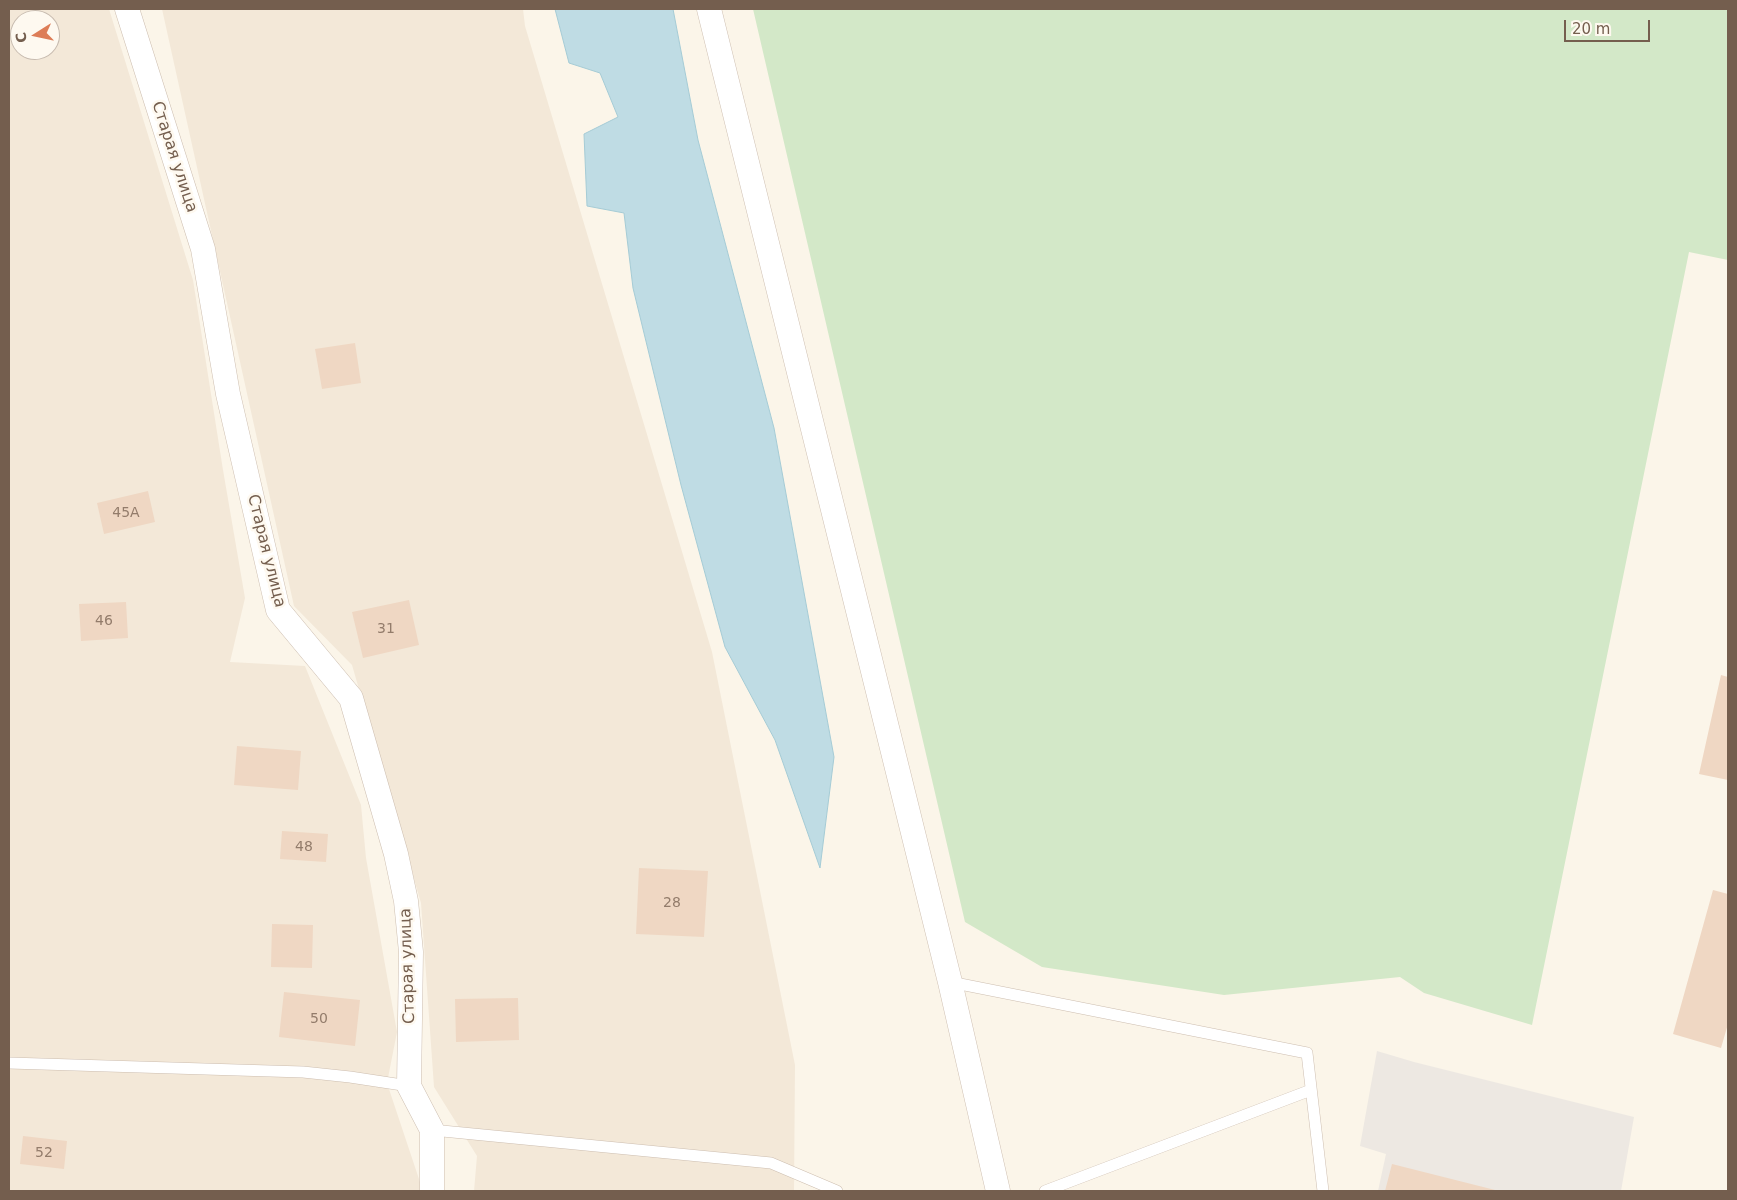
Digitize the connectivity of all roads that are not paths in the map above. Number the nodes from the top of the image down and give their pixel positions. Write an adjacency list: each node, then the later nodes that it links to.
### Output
1 (127, 9): 5 (street, Старая улица)
2 (709, 9): 3 (street)
3 (950, 982): 6 (lane); 10 (street)
4 (9, 1063): 5 (lane)
5 (410, 1086): 7 (street, Старая улица)
6 (1311, 1090): 11 (lane); 12 (lane)
7 (432, 1130): 8 (street, Старая улица); 9 (lane)
8 (432, 1191)
9 (837, 1191)
10 (998, 1191)
11 (1045, 1191)
12 (1323, 1191)

